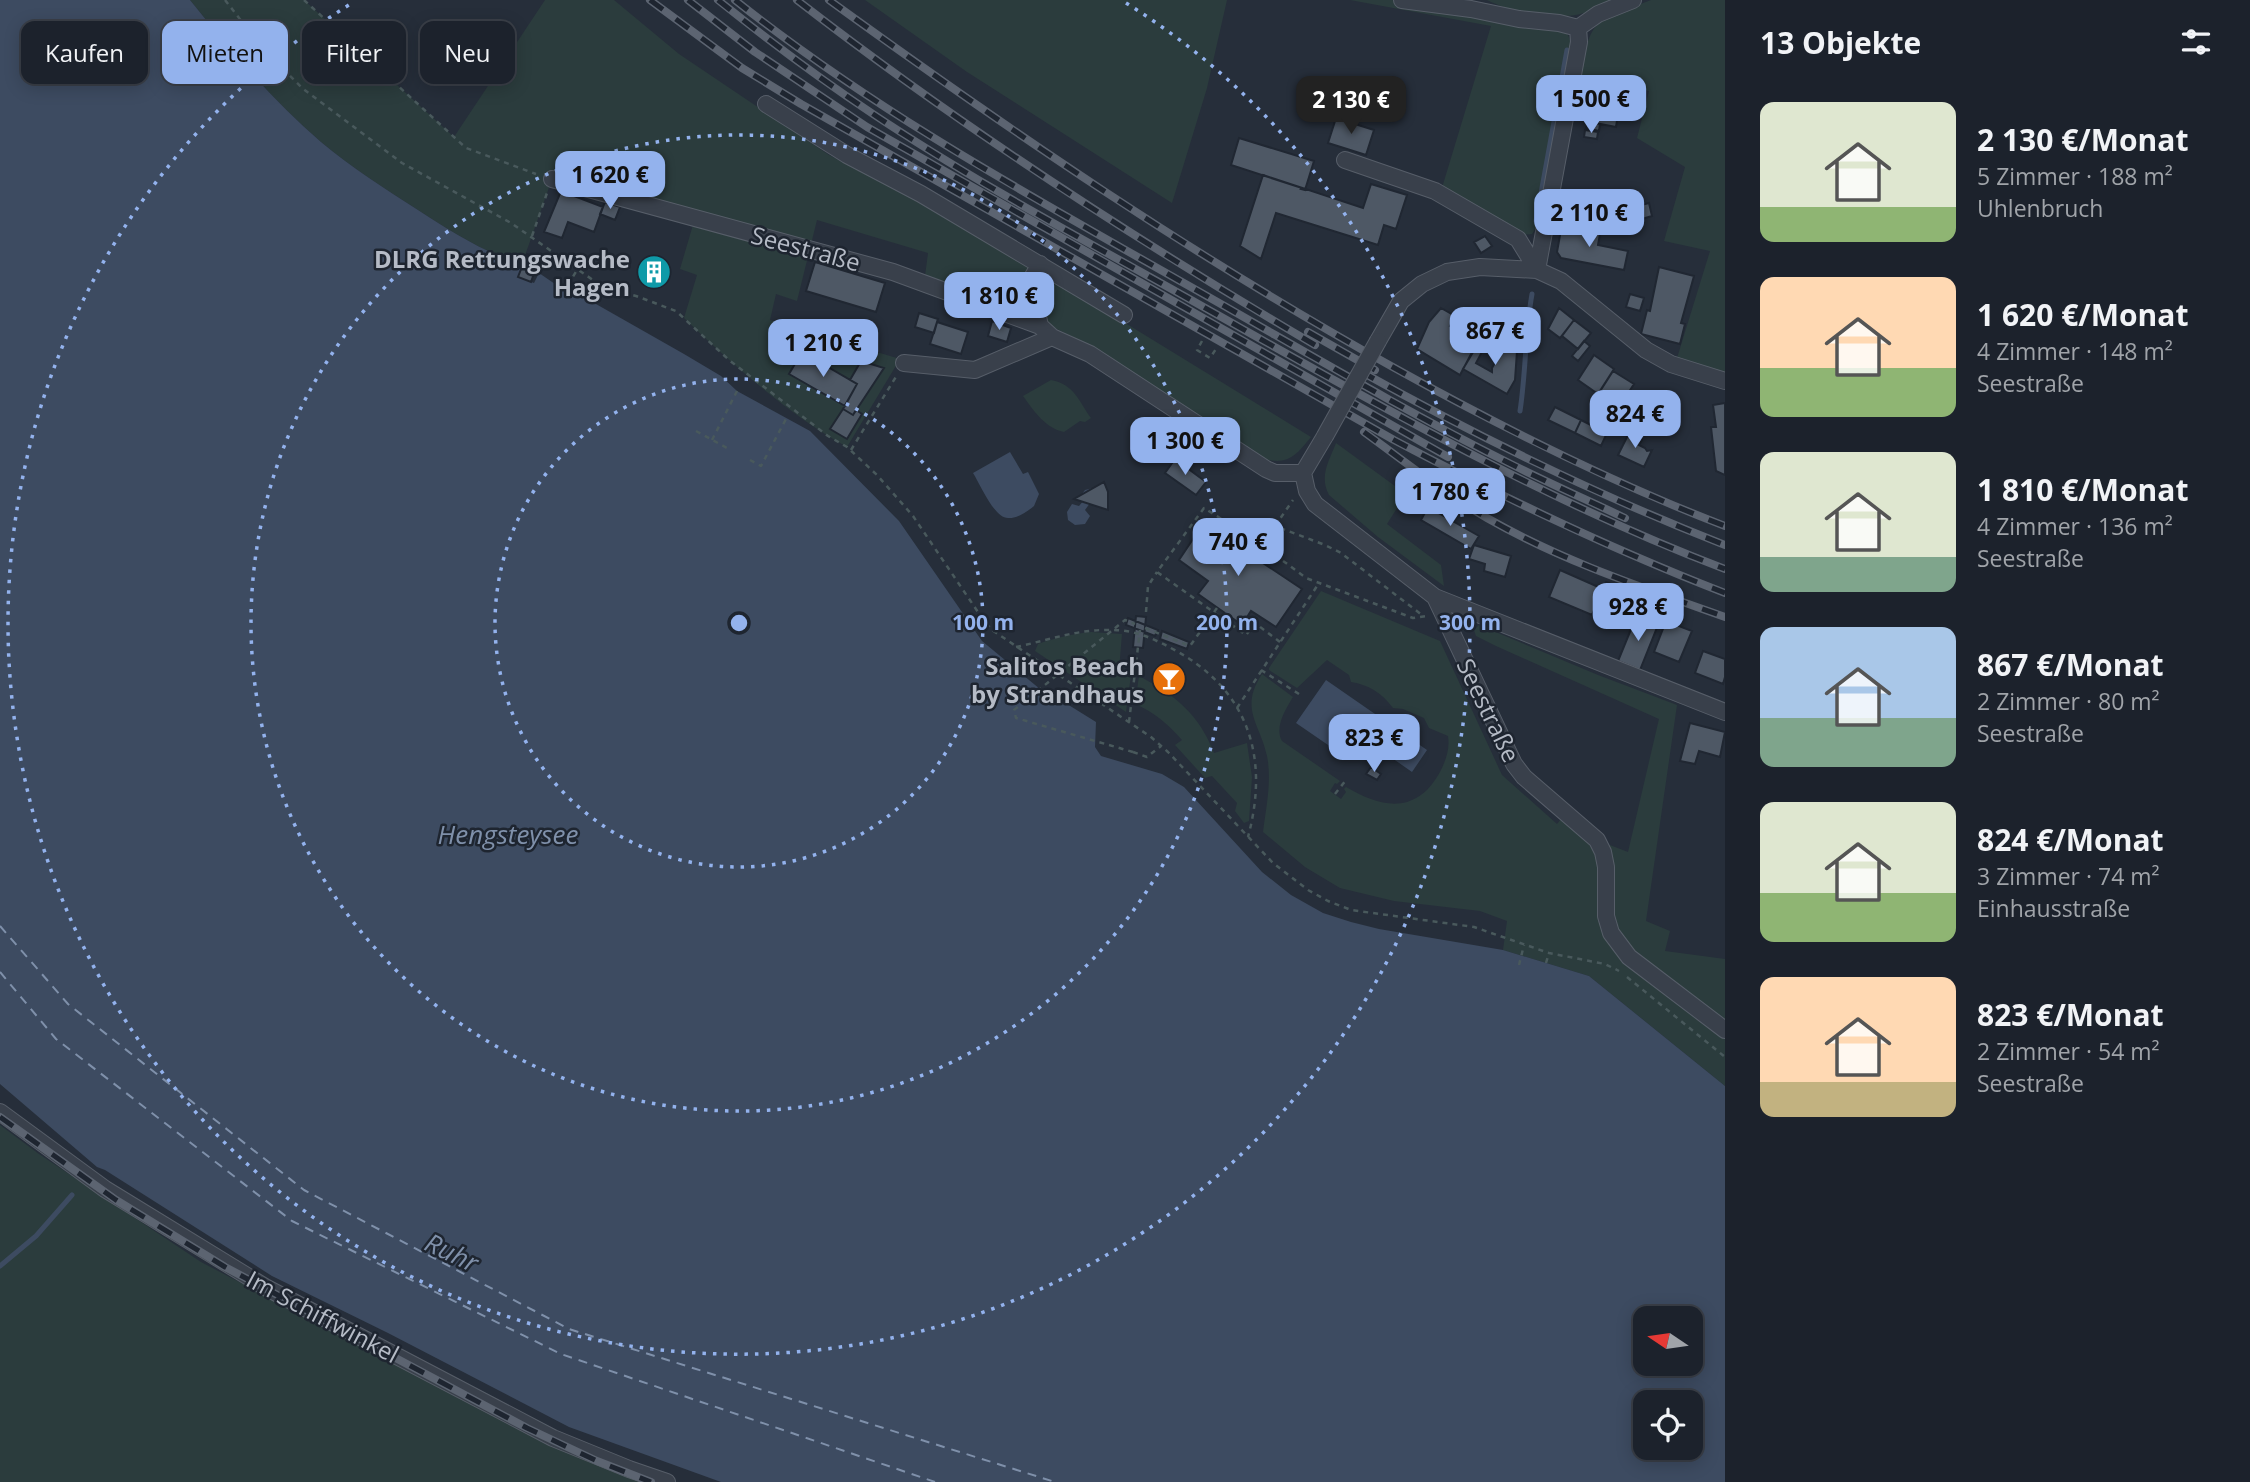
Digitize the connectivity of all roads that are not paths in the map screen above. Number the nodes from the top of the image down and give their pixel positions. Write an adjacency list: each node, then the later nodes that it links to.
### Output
1 (1402, 0): 3 (street)
2 (1633, 0): 4 (street)
3 (1468, 5): 4 (street)
4 (1578, 28): 9 (street)
5 (766, 104): 8 (street)
6 (1345, 160): 9 (street)
7 (552, 179): 11 (street, Seestraße)
8 (1040, 264): 10 (street); 11 (street)
9 (1537, 270): 13 (street); 14 (street, bridge)
10 (1124, 315)
11 (1046, 332): 12 (street); 14 (street, Seestraße)
12 (904, 363)
13 (1725, 381)
14 (1303, 472): 15 (street, Seestraße)
15 (1435, 597): 16 (street, Seestraße); 17 (street, Seestraße)
16 (1725, 712)
17 (1725, 1030)
18 (0, 1112): 19 (street, Im Schiffwinkel)
19 (667, 1482)

